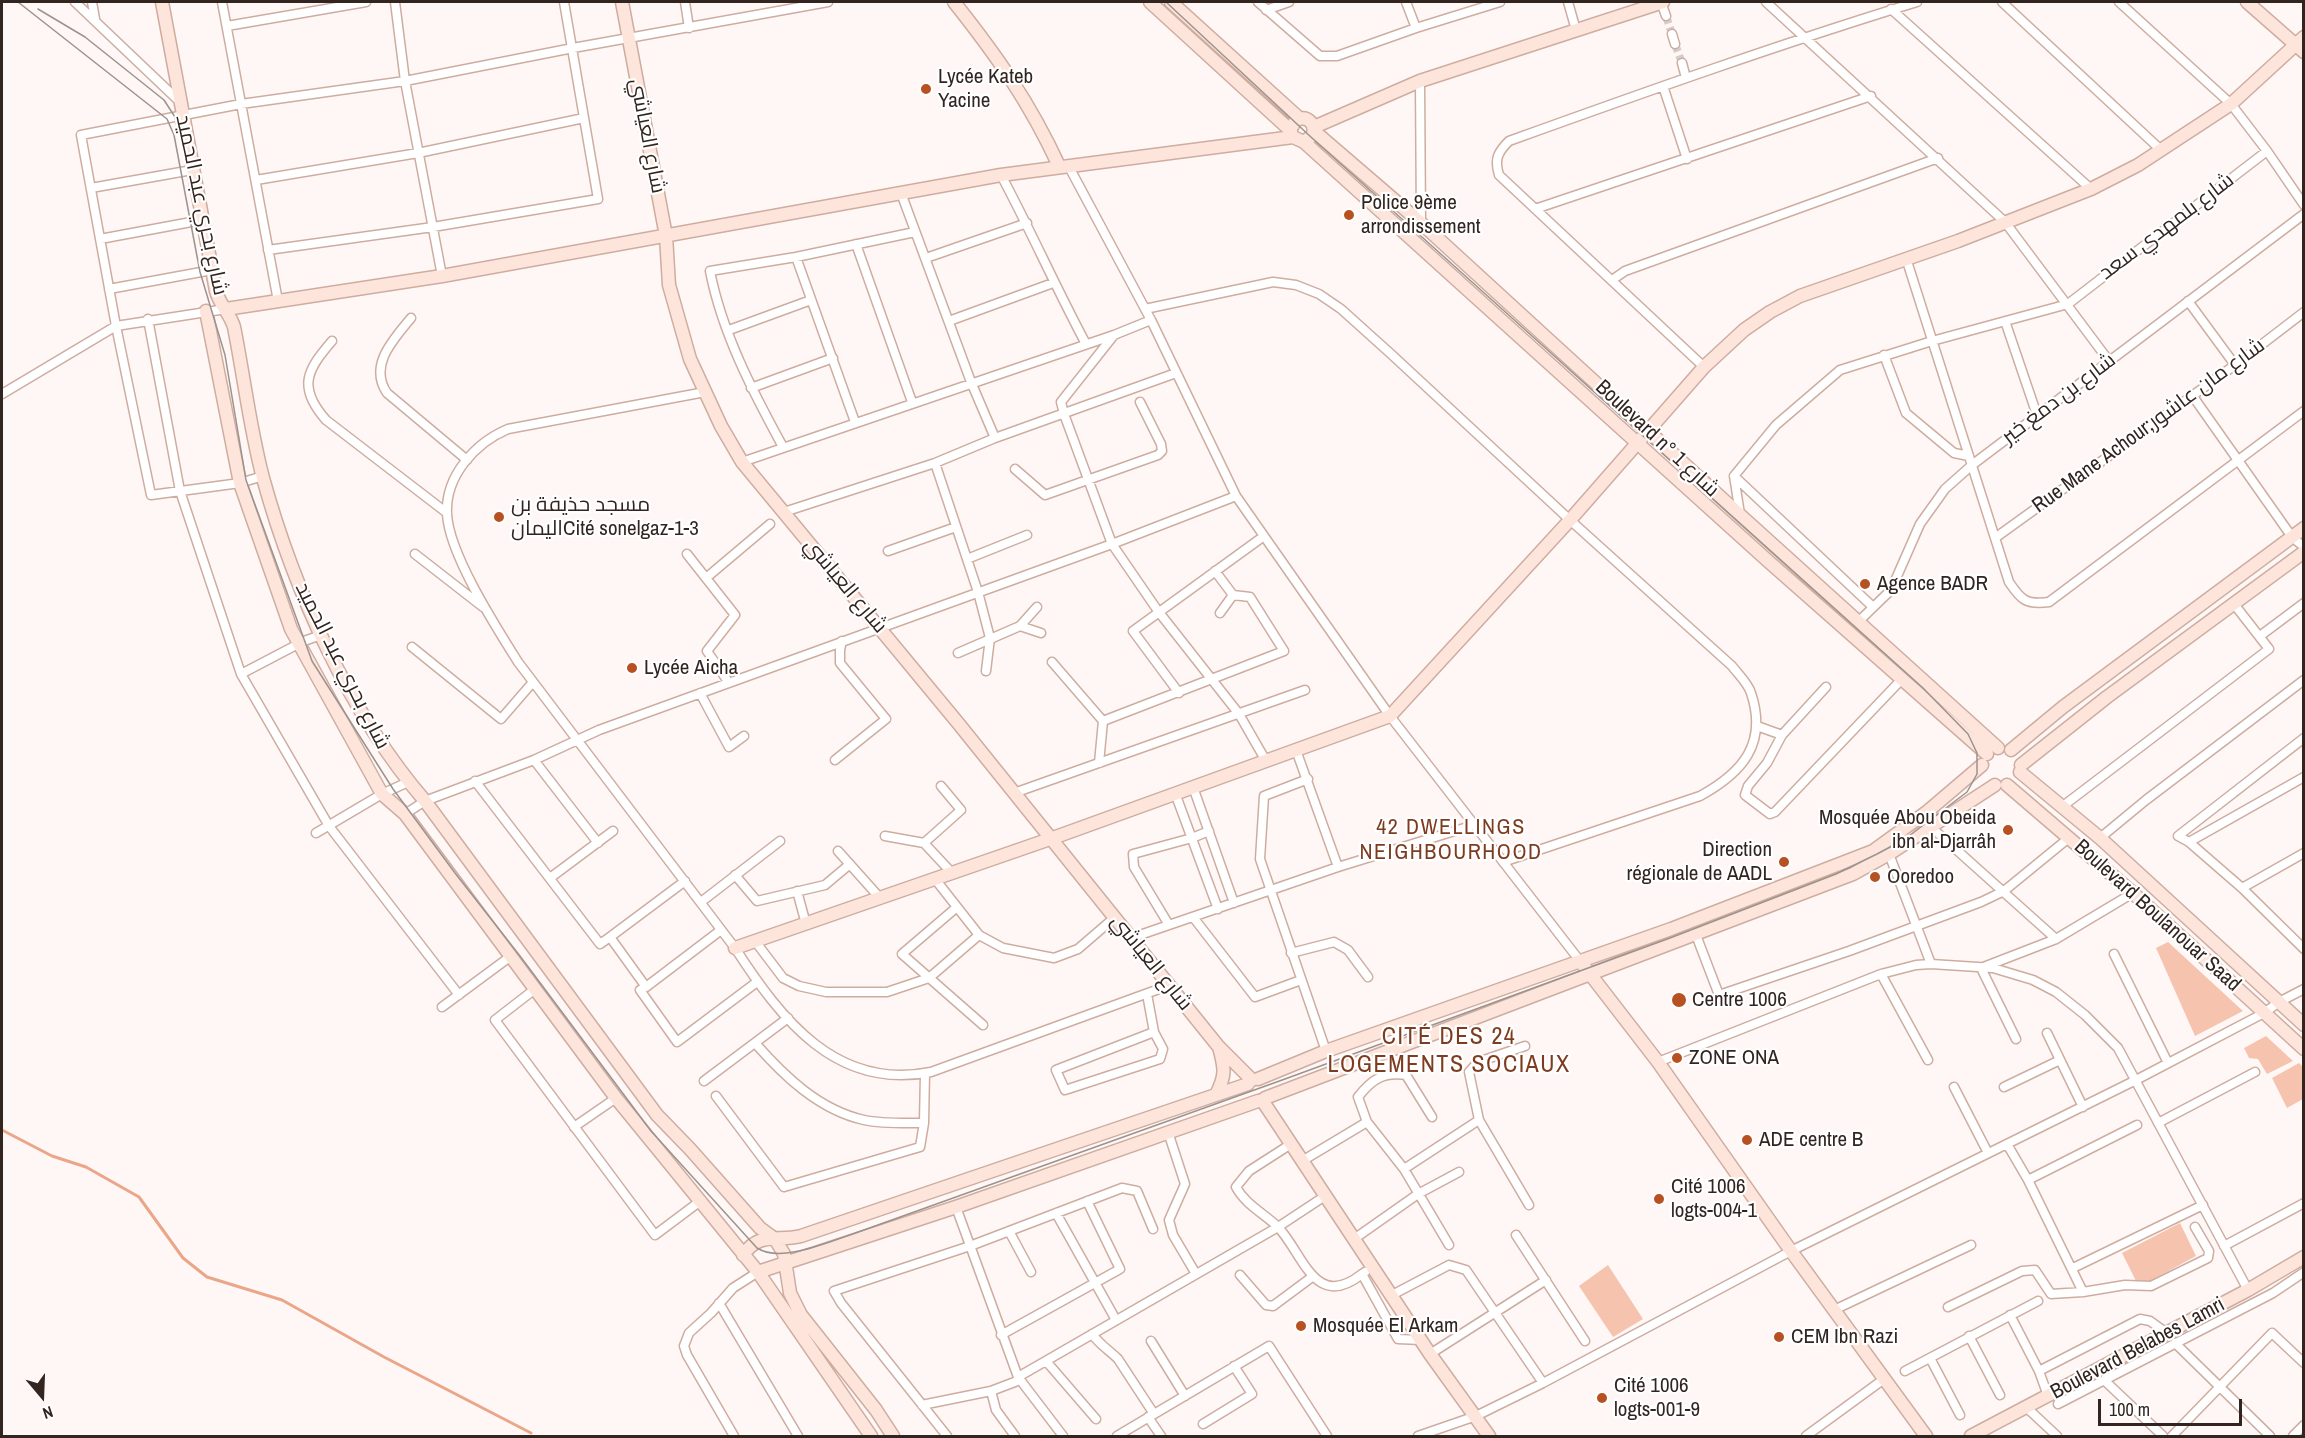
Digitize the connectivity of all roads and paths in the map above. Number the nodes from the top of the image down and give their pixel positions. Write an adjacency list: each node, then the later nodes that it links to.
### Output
1 (75, 2): 29 (street)
2 (92, 2): 29 (street)
3 (162, 2): 46 (street, شارع بحري عبد الحميد)
4 (222, 2): 30 (street)
5 (366, 2): 30 (street)
6 (395, 2): 42 (street)
7 (564, 2): 39 (street)
8 (622, 2): 36 (street, شارع العياشي)
9 (685, 2): 31 (street)
10 (828, 2): 25 (street)
11 (954, 2): 59 (street)
12 (1150, 2): 53 (street, Boulevard n° شارع 1)
13 (1171, 2): 51 (street)
14 (1258, 2): 27 (street)
15 (1289, 2): 27 (street)
16 (1406, 2): 32 (street)
17 (1500, 2): 32 (street)
18 (1568, 2): 33 (street)
19 (1662, 2): 28 (street); 33 (street)
20 (1766, 2): 35 (street)
21 (1917, 2): 26 (street)
22 (2002, 2): 54 (street)
23 (2119, 2): 48 (street)
24 (2247, 2): 38 (street)
25 (815, 3): 31 (street)
26 (1891, 9): 35 (street); 64 (street)
27 (1266, 10): 32 (street)
28 (1666, 16)
29 (95, 19): 46 (street)
30 (226, 26): 47 (street)
31 (689, 28): 36 (street)
32 (1416, 28)
33 (1576, 30): 43 (street)
34 (1672, 34): 37 (street)
35 (1806, 36): 41 (street); 45 (street)
36 (628, 38): 39 (street); 75 (street, شارع العياشي)
37 (1676, 44)
38 (2301, 45): 48 (street)
39 (573, 48): 42 (street); 50 (street)
40 (1682, 63): 41 (street)
41 (1686, 78): 44 (street)
42 (405, 81): 47 (street); 56 (street)
43 (1420, 81): 52 (street); 70 (street)
44 (1663, 86): 58 (street); 67 (street)
45 (1871, 96): 57 (street); 58 (street)
46 (179, 101): 49 (street, شارع بحري عبد الحميد)
47 (241, 104): 49 (street); 62 (street)
48 (2231, 104): 54 (street); 55 (street)
49 (182, 116): 60 (street, شارع بحري عبد الحميد); 63 (street)
50 (584, 118): 56 (street); 73 (street)
51 (1299, 118): 52 (street, Boulevard n° شارع 1); 53 (street)
52 (1314, 129): 53 (street); 70 (street, Boulevard n° شارع 1)
53 (1296, 136): 59 (street); 125 (street, Boulevard n° شارع 1)
54 (2161, 150): 64 (street)
55 (2267, 151): 66 (street); 90 (street, شارع بلمهدي سعد)
56 (418, 153): 62 (street); 73 (street)
57 (1938, 158): 71 (street); 84 (street)
58 (1687, 159): 67 (street)
59 (1064, 166): 61 (street); 92 (street)
60 (192, 170): 63 (street); 69 (street, شارع بحري عبد الحميد)
61 (1001, 175): 65 (street); 72 (street)
62 (256, 180): 78 (street)
63 (91, 188): 76 (street)
64 (2091, 189): 71 (street)
65 (901, 193): 74 (street); 75 (street)
66 (2304, 205)
67 (1535, 209): 84 (street)
68 (2304, 214): 89 (street, شارع بن دمغ خير)
69 (202, 220): 76 (street); 82 (street, شارع بحري عبد الحميد)
70 (1422, 222): 123 (street, Boulevard n° شارع 1)
71 (2005, 222): 81 (street); 90 (street)
72 (1027, 223): 80 (street); 85 (street)
73 (434, 226): 78 (street); 83 (street)
74 (915, 231): 77 (street); 80 (street)
75 (666, 236): 83 (street); 114 (street, شارع العياشي)
76 (100, 239): 86 (street)
77 (856, 244): 79 (street); 117 (street)
78 (268, 250): 88 (street)
79 (796, 257): 87 (street); 101 (street)
80 (926, 258): 98 (street)
81 (1906, 258): 104 (street); 110 (street)
82 (212, 270): 86 (street); 91 (street, شارع بحري عبد الحميد)
83 (442, 276): 88 (street)
84 (1612, 280): 110 (street)
85 (1053, 283): 98 (street); 105 (street)
86 (110, 289): 100 (street)
87 (812, 300): 101 (street); 107 (street)
88 (278, 301): 91 (street)
89 (2188, 301): 108 (street, شارع بن دمغ خير); 109 (street)
90 (2068, 304): 99 (street); 108 (street)
91 (226, 309): 93 (street); 133 (street, شارع بحري عبد الحميد)
92 (1145, 309): 97 (street); 142 (street)
93 (206, 311): 96 (street); 136 (street)
94 (2304, 312): 109 (street, Rue Mane Achour;شارع مان عاشور)
95 (411, 318): 127 (street)
96 (148, 319): 100 (street); 137 (street)
97 (1151, 320): 102 (street); 111 (street)
98 (949, 321): 112 (street)
99 (2005, 321): 104 (street); 121 (street)
100 (116, 326): 115 (street); 137 (street)
101 (729, 330): 113 (street)
102 (1114, 334): 105 (street); 120 (street)
103 (332, 341): 140 (street)
104 (1932, 341): 106 (street); 129 (street)
105 (1086, 344): 112 (street)
106 (1884, 355): 129 (street); 134 (street)
107 (833, 358): 113 (street); 122 (street)
108 (2109, 361): 121 (street, شارع بن دمغ خير)
109 (2235, 365): 116 (street, Rue Mane Achour;شارع مان عاشور)
110 (1704, 367): 123 (street)
111 (1176, 373): 120 (street); 138 (street)
112 (971, 382): 117 (street); 124 (street)
113 (751, 388): 126 (street)
114 (705, 392): 127 (street); 130 (street, شارع العياشي)
115 (2, 394)
116 (2192, 395): 128 (street); 149 (street, Rue Mane Achour;شارع مان عاشور)
117 (912, 402): 122 (street)
118 (1140, 402): 135 (street)
119 (2304, 411): 128 (street)
120 (1064, 414): 124 (street); 135 (street)
121 (2037, 415): 129 (street, شارع بن دمغ خير)
122 (855, 422): 126 (street)
123 (1650, 430): 125 (street); 141 (street, Boulevard n° شارع 1)
124 (994, 438): 131 (street)
125 (1639, 442): 142 (street); 182 (street, Boulevard n° شارع 1)
126 (783, 447): 130 (street)
127 (467, 460): 140 (street)
128 (2239, 460): 148 (street); 149 (street)
129 (1970, 461): 149 (street); 164 (street, شارع بن دمغ خير)
130 (742, 462): 139 (street, شارع العياشي)
131 (935, 463): 139 (street); 144 (street)
132 (1015, 469): 135 (street)
133 (262, 476): 136 (street); 172 (street, شارع بحري عبد الحميد)
134 (1734, 476): 141 (street); 164 (street)
135 (1089, 481): 150 (street)
136 (240, 483): 137 (street); 176 (street)
137 (180, 491): 181 (street)
138 (1236, 496): 147 (street); 150 (street)
139 (784, 512): 170 (street, شارع العياشي)
140 (447, 513): 165 (street)
141 (1740, 515): 168 (street, Boulevard n° شارع 1)
142 (1570, 520): 192 (street); 194 (street)
143 (770, 524): 158 (street)
144 (956, 527): 152 (street); 156 (street)
145 (2304, 528): 148 (street)
146 (1028, 535): 156 (street)
147 (1264, 536): 157 (street); 192 (street)
148 (2292, 537): 151 (street); 200 (street)
149 (1995, 538)
150 (1112, 544): 159 (street); 166 (street)
151 (2304, 547)
152 (888, 551)
153 (2304, 552): 162 (street)
154 (415, 554): 165 (street)
155 (687, 554): 158 (street)
156 (967, 559): 159 (street)
157 (1215, 571): 160 (street); 166 (street)
158 (706, 578): 186 (street)
159 (978, 592): 170 (street); 174 (street)
160 (1233, 595): 167 (street); 184 (street)
161 (2304, 603): 173 (street)
162 (2234, 604): 173 (street); 205 (street)
163 (1037, 607): 169 (street)
164 (1874, 607): 168 (street, شارع بن دمغ خير)
165 (488, 610): 185 (street)
166 (1158, 611): 184 (street); 190 (street)
167 (1220, 613)
168 (1858, 622): 200 (street, Boulevard n° شارع 1)
169 (1020, 626): 171 (street); 174 (street)
170 (879, 628): 175 (street); 213 (street, شارع العياشي)
171 (1041, 633)
172 (321, 635): 176 (street); 209 (street, شارع بحري عبد الحميد)
173 (2260, 636): 217 (street)
174 (990, 638): 178 (street); 180 (street)
175 (842, 641): 186 (street); 202 (street)
176 (299, 645): 181 (street); 215 (street)
177 (412, 647): 185 (street)
178 (957, 653)
179 (1052, 662): 193 (street)
180 (986, 671)
181 (242, 674): 220 (street)
182 (1902, 679): 196 (street); 200 (street, Boulevard n° شارع 1)
183 (2304, 680): 228 (street)
184 (1212, 681): 190 (street); 191 (street)
185 (533, 682): 198 (street)
186 (729, 683): 189 (street)
187 (1826, 687): 196 (street)
188 (1305, 690): 191 (street)
189 (700, 693): 195 (street); 198 (street)
190 (1179, 693): 193 (street)
191 (1239, 714): 203 (street); 204 (street)
192 (1390, 716): 199 (street); 219 (street)
193 (1103, 721): 204 (street)
194 (1757, 726): 196 (street); 237 (street)
195 (744, 735)
196 (1782, 735)
197 (2304, 738): 231 (street)
198 (577, 742): 201 (street); 244 (street)
199 (1296, 750): 203 (street); 207 (street)
200 (1995, 754): 205 (street); 210 (street); 272 (street)
201 (534, 759): 208 (street); 232 (street)
202 (835, 760)
203 (1266, 761): 212 (street)
204 (1099, 763): 213 (street)
205 (2020, 768): 210 (street); 217 (street, Boulevard Boulanouar Saad)
206 (2304, 777): 231 (street)
207 (1308, 779): 239 (street); 247 (street)
208 (475, 781): 216 (street); 242 (street)
209 (408, 782): 215 (street); 216 (street, شارع بحري عبد الحميد)
210 (2001, 785): 221 (street); 226 (street, Boulevard Boulanouar Saad)
211 (941, 786): 233 (street)
212 (1192, 787): 214 (street); 223 (street)
213 (1014, 793): 229 (street, شارع العياشي)
214 (1175, 793): 227 (street); 229 (street)
215 (382, 794): 218 (street); 220 (street)
216 (424, 801): 218 (street); 346 (street, شارع بحري عبد الحميد)
217 (2063, 806): 228 (street, Boulevard Boulanouar Saad)
218 (405, 813): 271 (street)
219 (1474, 825): 237 (street); 239 (street)
220 (329, 826): 224 (street); 286 (street)
221 (1931, 828): 236 (street); 248 (street)
222 (613, 831): 232 (street)
223 (1209, 831): 227 (street); 252 (street)
224 (315, 833)
225 (885, 836): 233 (street)
226 (2070, 837): 248 (street); 249 (street, Boulevard Boulanouar Saad)
227 (1192, 838): 254 (street); 258 (street)
228 (2100, 838): 287 (street, Boulevard Boulanouar Saad)
229 (1050, 839): 240 (street); 256 (street, شارع العياشي)
230 (780, 841): 241 (street)
231 (2189, 842): 245 (street)
232 (598, 843): 242 (street)
233 (924, 843): 240 (street)
234 (838, 851): 238 (street)
235 (2304, 853): 245 (street)
236 (1889, 854): 259 (street); 262 (street)
237 (1503, 862): 272 (street)
238 (850, 864): 246 (street); 250 (street)
239 (1338, 867): 247 (street)
240 (952, 873): 243 (street)
241 (735, 875): 246 (street); 251 (street)
242 (550, 878): 263 (street)
243 (935, 879): 250 (street); 253 (street)
244 (685, 881): 251 (street); 263 (street)
245 (2242, 888): 268 (street)
246 (797, 891): 257 (street)
247 (1269, 891): 252 (street); 269 (street)
248 (2004, 891): 259 (street); 265 (street)
249 (2133, 893): 265 (street); 289 (street, Boulevard Boulanouar Saad)
250 (879, 898): 257 (street)
251 (700, 902): 260 (street)
252 (1234, 903): 254 (street)
253 (957, 908): 261 (street); 278 (street)
254 (1218, 909): 255 (street)
255 (1193, 917): 258 (street); 279 (street)
256 (1114, 918): 261 (street); 264 (street, شارع العياشي)
257 (806, 924): 266 (street)
258 (1169, 925): 264 (street)
259 (1917, 926): 262 (street); 273 (street)
260 (722, 930): 267 (street); 282 (street)
261 (979, 935): 278 (street)
262 (1696, 935): 276 (street)
263 (610, 938): 282 (street)
264 (1131, 938): 281 (street, شارع العياشي)
265 (2056, 939): 274 (street)
266 (755, 941): 267 (street); 278 (street)
267 (735, 948): 280 (street)
268 (2304, 949)
269 (1291, 953): 277 (street); 279 (street)
270 (2114, 954): 304 (street)
271 (511, 956): 283 (street); 286 (street)
272 (1580, 961): 276 (street); 300 (street)
273 (1931, 964): 274 (street); 275 (street)
274 (1981, 968): 295 (street); 307 (street)
275 (1881, 974): 301 (street); 303 (street)
276 (1591, 976): 303 (street); 315 (street)
277 (1368, 977)
278 (929, 978): 291 (street)
279 (1301, 980): 300 (street)
280 (757, 982): 282 (street); 290 (street)
281 (1170, 985): 285 (street); 297 (street, شارع العياشي)
282 (646, 987)
283 (535, 989): 314 (street); 323 (street)
284 (2304, 989): 287 (street)
285 (1147, 994): 293 (street); 306 (street)
286 (459, 995): 288 (street)
287 (2279, 1002): 289 (street); 292 (street, Boulevard Boulanouar Saad)
288 (442, 1007)
289 (2264, 1014): 299 (street, Boulevard Boulanouar Saad); 304 (street)
290 (789, 1018): 296 (street); 306 (street)
291 (983, 1025)
292 (2304, 1025)
293 (1154, 1032): 293 (street)
294 (2047, 1034): 302 (street)
295 (2016, 1039)
296 (755, 1043): 309 (street); 320 (street)
297 (1218, 1046): 308 (street, شارع العياشي); 312 (street)
298 (1525, 1046): 318 (street)
299 (2304, 1049)
300 (1326, 1051): 308 (street)
301 (1928, 1060)
302 (2060, 1060): 311 (street); 316 (street)
303 (1658, 1062): 352 (street)
304 (2168, 1063): 307 (street)
305 (2255, 1072): 321 (street)
306 (925, 1073): 320 (street)
307 (2136, 1080): 316 (street); 321 (street)
308 (1252, 1081): 312 (street); 315 (street); 315 (street)
309 (704, 1082)
310 (1954, 1087): 327 (street)
311 (2004, 1087)
312 (1216, 1095): 346 (street)
313 (716, 1096): 320 (street)
314 (616, 1098): 323 (street); 335 (street)
315 (1262, 1100): 324 (street); 325 (street)
316 (2083, 1107): 326 (street)
317 (1432, 1117): 319 (street)
318 (1479, 1120): 329 (street); 337 (street)
319 (1367, 1122): 328 (street); 329 (street)
320 (924, 1123)
321 (2158, 1123): 338 (street)
322 (2137, 1125): 331 (street)
323 (574, 1127): 335 (street)
324 (1168, 1132): 339 (street); 361 (street)
325 (1291, 1144): 328 (street); 341 (street)
326 (2007, 1144): 327 (street); 331 (street)
327 (1988, 1153): 352 (street)
328 (1302, 1161): 333 (street)
329 (1404, 1169): 332 (street)
330 (1459, 1172): 332 (street)
331 (2028, 1180): 356 (street)
332 (1418, 1194): 347 (street); 348 (street)
333 (1325, 1196): 341 (street); 347 (street)
334 (1087, 1201): 340 (street); 343 (street); 365 (street)
335 (699, 1202): 353 (street)
336 (2304, 1203): 351 (street)
337 (1529, 1205)
338 (2203, 1206): 351 (street); 356 (street)
339 (957, 1207): 350 (street); 355 (street)
340 (1056, 1213): 344 (street); 365 (street)
341 (1278, 1227): 361 (street); 363 (street)
342 (2195, 1227): 367 (street)
343 (1152, 1229)
344 (1009, 1231): 350 (street); 359 (street)
345 (1516, 1235): 364 (street)
346 (775, 1239): 353 (street); 355 (street)
347 (1354, 1239): 357 (street)
348 (1449, 1245)
349 (1971, 1245): 372 (street)
350 (970, 1246): 377 (street); 399 (street)
351 (2224, 1246): 366 (street)
352 (1791, 1251): 372 (street); 393 (street)
353 (743, 1255): 358 (street)
354 (2304, 1257): 366 (street, Boulevard Belabes Lamri)
355 (786, 1263): 358 (street); 410 (street)
356 (2073, 1268): 367 (street)
357 (1367, 1270): 363 (street); 368 (street); 380 (street)
358 (758, 1272): 370 (street); 409 (street)
359 (1031, 1272)
360 (2304, 1272): 379 (street)
361 (1196, 1274): 375 (street)
362 (1240, 1275): 363 (street)
363 (1312, 1277)
364 (1546, 1280): 373 (street); 382 (street)
365 (1094, 1283): 375 (street); 377 (street)
366 (2248, 1290): 379 (street, Boulevard Belabes Lamri)
367 (2083, 1292): 371 (street)
368 (1392, 1295): 373 (street); 380 (street)
369 (2038, 1301): 374 (street)
370 (719, 1303): 407 (street); 408 (street)
371 (1948, 1307)
372 (1834, 1310): 391 (street)
373 (1494, 1312): 383 (street); 393 (street)
374 (2010, 1315): 378 (street); 389 (street)
375 (1116, 1320): 376 (street)
376 (1092, 1334): 385 (street); 401 (street)
377 (1001, 1335): 390 (street)
378 (1970, 1336): 384 (street); 396 (street)
379 (2171, 1339): 389 (street); 392 (street); 394 (street); 398 (street, Boulevard Belabes Lamri)
380 (1422, 1340): 383 (street)
381 (1151, 1341): 397 (street)
382 (1585, 1341)
383 (1430, 1353): 403 (street)
384 (1930, 1358): 388 (street); 402 (street)
385 (1046, 1361): 390 (street); 404 (street)
386 (2304, 1363): 394 (street)
387 (1234, 1366): 397 (street); 405 (street); 416 (street)
388 (1905, 1371)
389 (2039, 1371): 398 (street)
390 (1019, 1378): 395 (street); 413 (street)
391 (1884, 1379): 419 (street); 420 (street)
392 (2104, 1380): 398 (street); 423 (street)
393 (1543, 1383): 403 (street)
394 (2220, 1389): 424 (street); 425 (street)
395 (991, 1391): 399 (street); 412 (street)
396 (2000, 1395)
397 (1185, 1396): 401 (street)
398 (2053, 1400): 400 (street, Boulevard Belabes Lamri)
399 (922, 1405): 411 (street)
400 (2026, 1407): 421 (street, Boulevard Belabes Lamri); 422 (street)
401 (1151, 1415): 414 (street); 415 (street)
402 (1960, 1415)
403 (1476, 1416): 417 (street); 418 (street)
404 (1096, 1419)
405 (1203, 1424)
406 (2304, 1425): 426 (street)
407 (734, 1437)
408 (798, 1437)
409 (871, 1437)
410 (893, 1437)
411 (947, 1437)
412 (1015, 1437)
413 (1063, 1437)
414 (1117, 1437)
415 (1161, 1437)
416 (1327, 1437)
417 (1418, 1437)
418 (1489, 1437)
419 (1806, 1437)
420 (1926, 1437)
421 (1971, 1437)
422 (2057, 1437)
423 (2163, 1437)
424 (2172, 1437)
425 (2271, 1437)
426 (2293, 1437)

